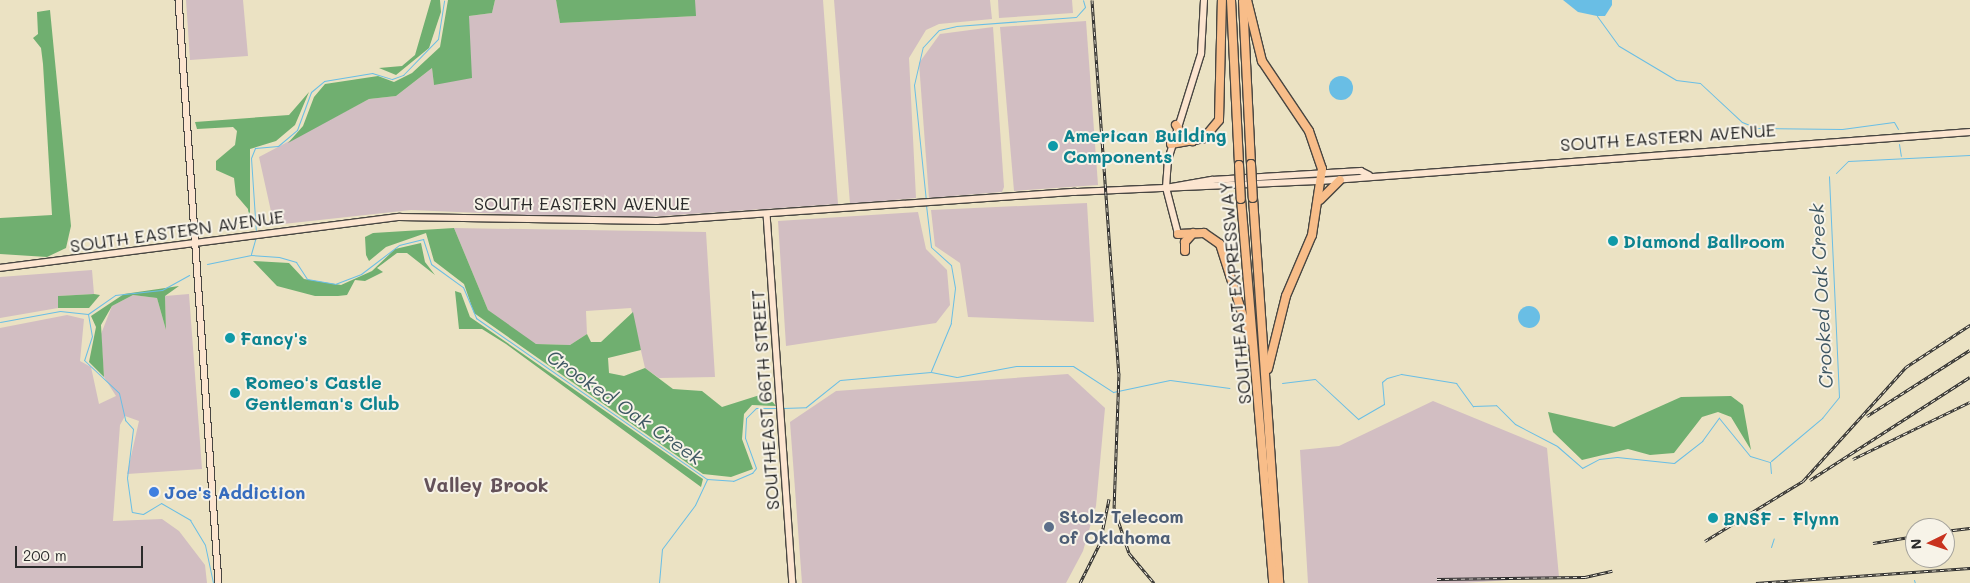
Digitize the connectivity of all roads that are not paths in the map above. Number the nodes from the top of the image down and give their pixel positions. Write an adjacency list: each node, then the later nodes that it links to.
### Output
1 (179, 0): 18 (main road)
2 (1204, 0): 6 (main road)
3 (1222, 0): 8 (highway)
4 (1231, 0): 21 (highway, SOUTHEAST EXPRESSWAY, bridge)
5 (1245, 0): 11 (highway); 22 (highway, SOUTHEAST EXPRESSWAY, bridge)
6 (1176, 125): 8 (highway); 9 (main road)
7 (1970, 132): 10 (main road, SOUTH EASTERN AVENUE)
8 (1194, 142): 9 (highway)
9 (1171, 144): 13 (main road)
10 (1369, 175): 11 (main road, SOUTH EASTERN AVENUE); 12 (main road, SOUTH EASTERN AVENUE)
11 (1320, 178): 12 (main road, SOUTH EASTERN AVENUE); 13 (main road, SOUTH EASTERN AVENUE); 14 (highway)
12 (1340, 180): 14 (highway)
13 (1166, 188): 15 (main road, SOUTH EASTERN AVENUE); 17 (main road)
14 (1319, 202): 22 (highway)
15 (767, 214): 18 (main road, SOUTH EASTERN AVENUE); 24 (main road, SOUTHEAST 66TH STREET)
16 (1193, 233): 17 (highway); 19 (highway); 21 (highway)
17 (1178, 234)
18 (196, 245): 20 (main road, SOUTH EASTERN AVENUE); 23 (main road)
19 (1185, 251)
20 (0, 268)
21 (1255, 355): 25 (highway, SOUTHEAST EXPRESSWAY)
22 (1268, 369): 26 (highway, SOUTHEAST EXPRESSWAY)
23 (219, 583)
24 (793, 583)
25 (1274, 583)
26 (1279, 583)

